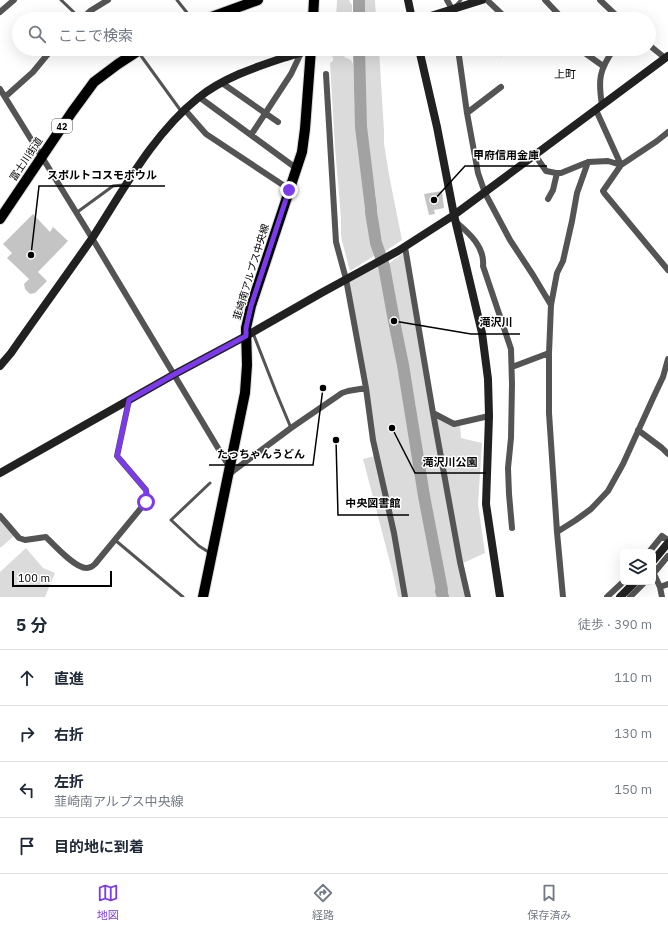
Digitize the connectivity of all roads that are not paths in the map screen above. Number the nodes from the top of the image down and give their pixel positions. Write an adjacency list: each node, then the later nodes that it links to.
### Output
1 (14, 0): 15 (street)
2 (61, 0): 16 (lane)
3 (108, 0): 17 (street)
4 (177, 0): 18 (lane)
5 (314, 0): 20 (main road)
6 (408, 0): 21 (street)
7 (448, 0): 14 (street)
8 (461, 0): 14 (lane)
9 (482, 0): 14 (street)
10 (487, 0): 24 (street)
11 (546, 0): 25 (street)
12 (600, 0): 26 (street)
13 (253, 1): 19 (main road)
14 (452, 9): 22 (street); 23 (street)
15 (0, 12)
16 (74, 12)
17 (90, 12)
18 (186, 12)
19 (224, 12)
20 (313, 12)
21 (411, 12)
22 (443, 12)
23 (452, 12)
24 (500, 12)
25 (557, 12)
26 (613, 12)
27 (656, 49): 38 (street)
28 (46, 56): 44 (street)
29 (131, 56): 54 (main road, 富士川街道 / 42)
30 (144, 56): 47 (lane)
31 (290, 56): 41 (street)
32 (304, 56): 48 (street)
33 (309, 56): 57 (main road, 韮崎南アルプス中央線)
34 (421, 56): 65 (street)
35 (459, 56): 49 (street)
36 (589, 56): 39 (street)
37 (609, 56): 39 (street)
38 (667, 57): 46 (street)
39 (603, 66): 46 (street)
40 (326, 74): 69 (street)
41 (222, 83): 45 (street); 48 (street)
42 (501, 87): 49 (street)
43 (0, 89): 44 (street)
44 (5, 97): 54 (street)
45 (199, 97): 47 (street); 52 (street)
46 (599, 108): 53 (street); 56 (street)
47 (183, 112): 59 (street); 60 (street)
48 (265, 113): 50 (street); 52 (street)
49 (467, 113): 61 (street)
50 (278, 122)
51 (668, 132): 56 (street)
52 (251, 135): 57 (street)
53 (535, 155): 58 (street); 61 (street)
54 (42, 156): 63 (street); 64 (main road, 富士川街道 / 42)
55 (588, 162): 56 (street); 58 (street); 70 (street)
56 (621, 165): 68 (street)
57 (296, 168): 60 (main road, 韮崎南アルプス中央線)
58 (557, 173): 62 (street)
59 (126, 184): 63 (lane); 66 (street)
60 (289, 190): 71 (main road, 韮崎南アルプス中央線)
61 (485, 193): 65 (street); 70 (street)
62 (548, 199)
63 (76, 213): 66 (street)
64 (0, 219)
65 (455, 219): 67 (street); 75 (street); 82 (street)
66 (92, 238): 74 (street); 76 (street)
67 (402, 249): 69 (street); 81 (street)
68 (668, 270)
69 (346, 279): 71 (street); 79 (street)
70 (551, 305): 72 (street)
71 (249, 334): 76 (street); 83 (lane); 86 (main road, 韮崎南アルプス中央線)
72 (549, 353): 75 (street); 91 (street)
73 (668, 359): 77 (street)
74 (0, 366)
75 (512, 367): 90 (street)
76 (173, 375): 80 (street); 86 (street)
77 (663, 377): 78 (street); 84 (street)
78 (668, 382)
79 (366, 388): 83 (street); 107 (street)
80 (129, 400): 87 (street); 92 (street)
81 (433, 413): 82 (street); 108 (street)
82 (489, 416): 109 (street)
83 (291, 428): 86 (street)
84 (638, 430): 85 (street); 91 (street)
85 (668, 454)
86 (229, 471): 95 (main road, 韮崎南アルプス中央線)
87 (0, 474)
88 (210, 483): 95 (lane)
89 (0, 516): 92 (street)
90 (512, 528)
91 (557, 532): 110 (street)
92 (115, 540): 105 (lane)
93 (668, 541): 94 (street); 97 (street)
94 (651, 549)
95 (212, 554): 106 (main road, 韮崎南アルプス中央線)
96 (668, 556): 98 (street)
97 (656, 557)
98 (656, 570)
99 (656, 579): 104 (street)
100 (668, 584): 104 (street)
101 (620, 585): 111 (street)
102 (632, 585): 112 (street)
103 (642, 585): 113 (street)
104 (660, 586): 114 (street)
105 (183, 597)
106 (203, 597)
107 (405, 597)
108 (468, 597)
109 (500, 597)
110 (562, 597)
111 (607, 597)
112 (620, 597)
113 (630, 597)
114 (662, 597)

